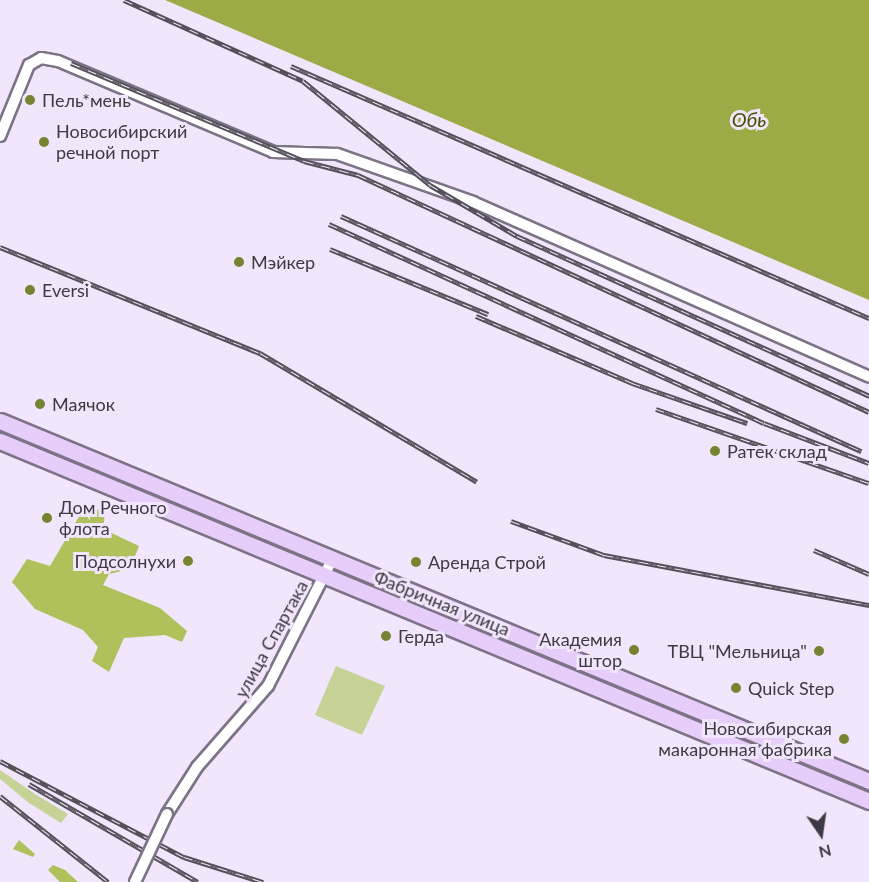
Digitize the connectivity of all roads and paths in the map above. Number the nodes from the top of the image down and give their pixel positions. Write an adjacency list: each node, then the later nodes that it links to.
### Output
1 (0, 136): 2 (street)
2 (869, 377)
3 (0, 421): 5 (main road, Фабричная улица)
4 (0, 441): 6 (main road, Фабричная улица)
5 (332, 560): 6 (street, улица Спартака); 7 (main road, Фабричная улица)
6 (325, 577): 8 (main road, Фабричная улица); 9 (street, улица Спартака, bridge)
7 (869, 781)
8 (869, 801)
9 (135, 882)

